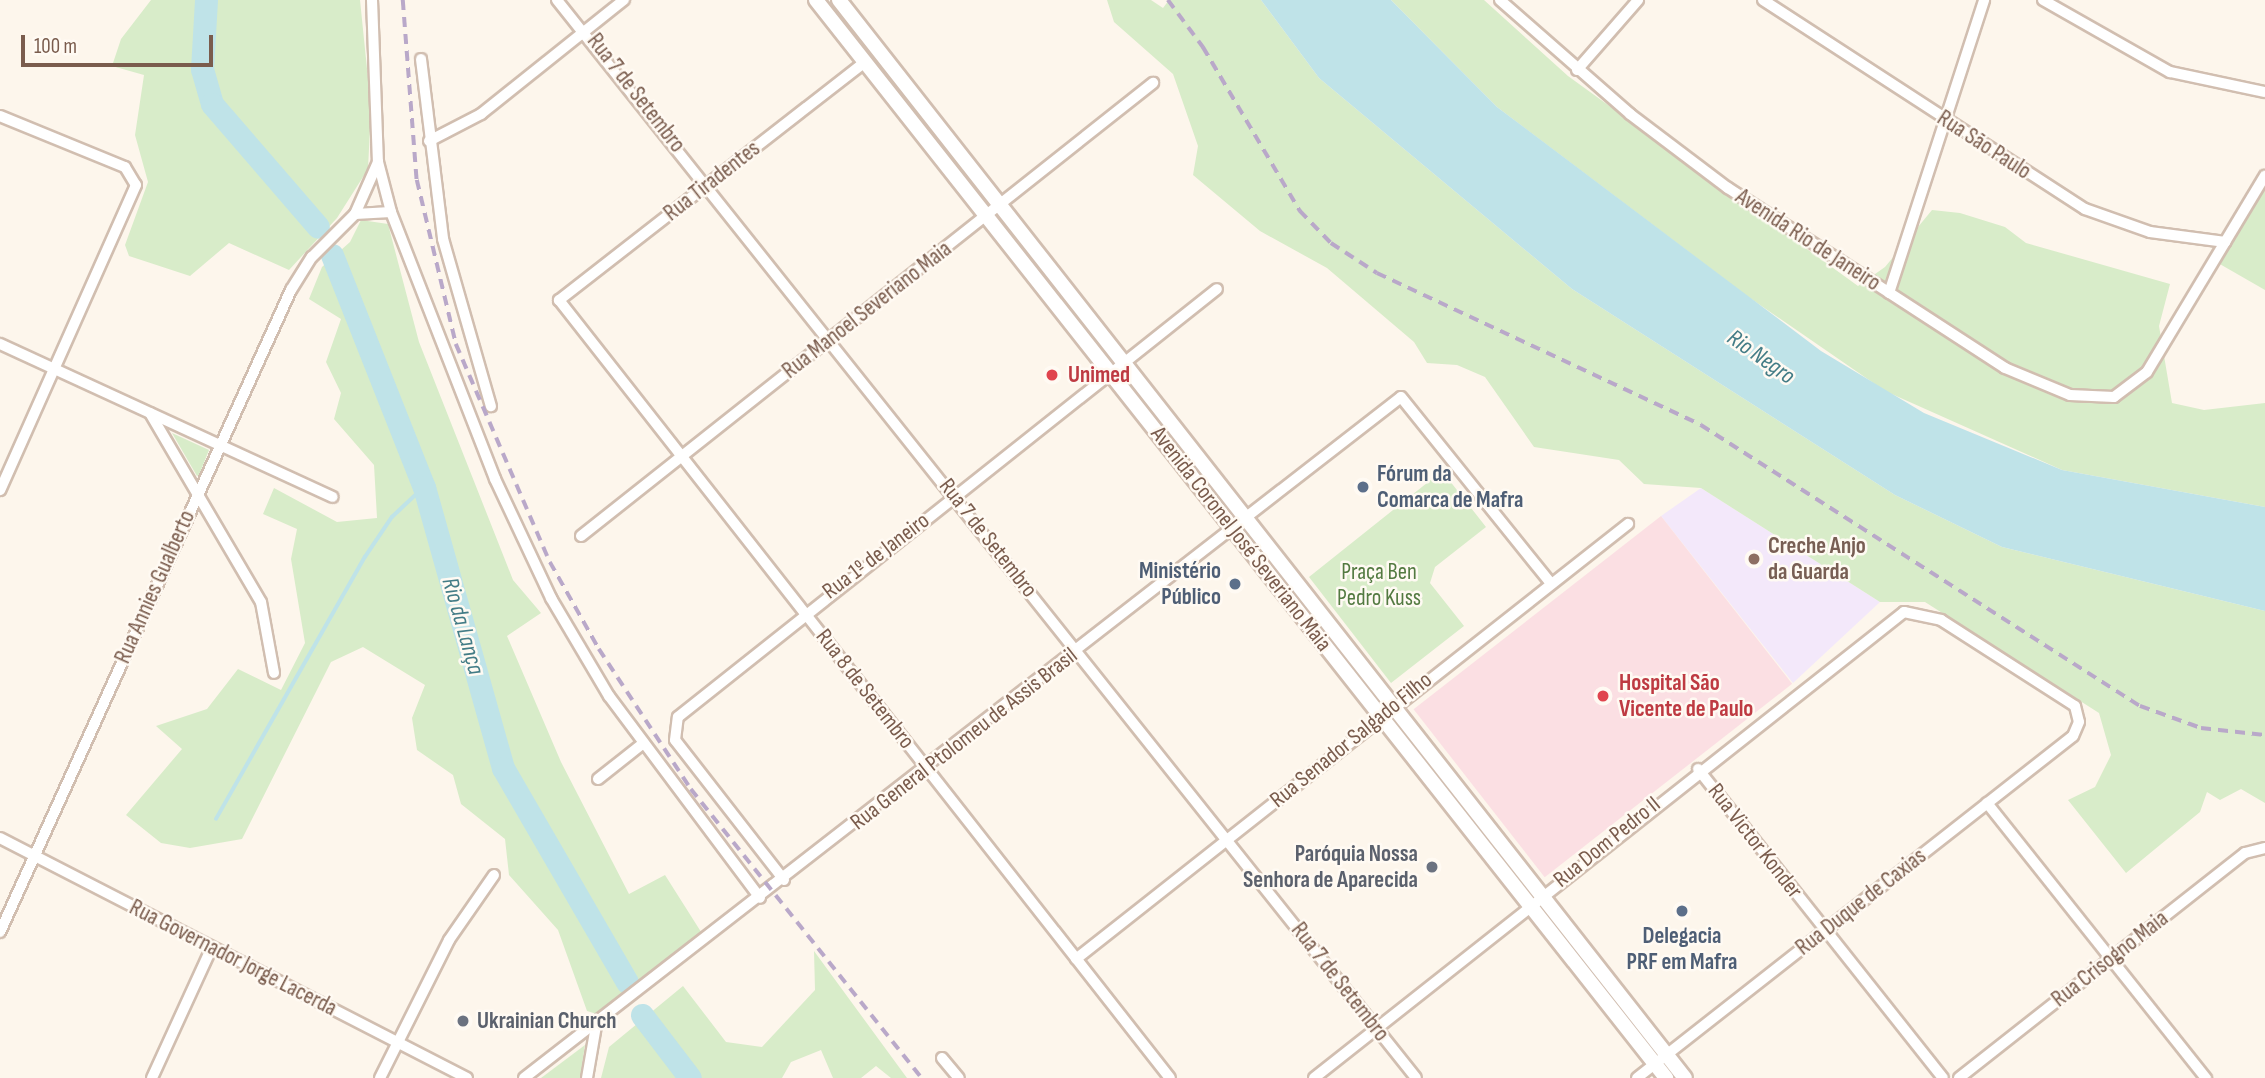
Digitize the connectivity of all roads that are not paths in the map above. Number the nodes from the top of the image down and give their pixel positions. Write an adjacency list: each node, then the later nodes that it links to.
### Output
1 (372, 0): 20 (street)
2 (558, 0): 11 (street, Rua 7 de Setembro)
3 (624, 0): 11 (street)
4 (816, 0): 13 (main road, Avenida Coronel José Severiano Maia)
5 (839, 0): 23 (main road, Avenida Coronel José Severiano Maia)
6 (1500, 0): 14 (street, Avenida Rio de Janeiro)
7 (1638, 0): 14 (street)
8 (1763, 0): 18 (street, Rua São Paulo)
9 (1984, 0): 18 (street)
10 (2043, 0): 16 (street)
11 (587, 30): 19 (street); 22 (street, Rua 7 de Setembro)
12 (421, 59): 19 (street)
13 (865, 62): 22 (street, Rua Tiradentes); 26 (main road, Avenida Coronel José Severiano Maia)
14 (1577, 70): 29 (street, Avenida Rio de Janeiro)
15 (1153, 83): 23 (street, Rua Manoel Severiano Maia)
16 (2265, 92)
17 (0, 116): 34 (street)
18 (1946, 121): 27 (street, Rua São Paulo); 29 (street)
19 (429, 141): 36 (street)
20 (378, 162): 24 (street); 25 (street)
21 (2265, 176): 27 (street)
22 (708, 183): 30 (street, Rua Tiradentes); 31 (street, Rua 7 de Setembro)
23 (1000, 205): 26 (street, Rua Manoel Severiano Maia); 33 (main road, Avenida Coronel José Severiano Maia)
24 (391, 212): 25 (street); 55 (street)
25 (355, 214): 38 (street, Rua Annies Gualberto)
26 (986, 216): 31 (street, Rua Manoel Severiano Maia); 35 (main road, Avenida Coronel José Severiano Maia)
27 (2225, 242): 29 (street, Avenida Rio de Janeiro)
28 (1217, 289): 33 (street, Rua 1º de Janeiro)
29 (1889, 293)
30 (559, 300): 39 (street, Rua 8 de Setembro)
31 (831, 338): 39 (street, Rua Manoel Severiano Maia); 42 (street, Rua 7 de Setembro)
32 (0, 344): 34 (street)
33 (1124, 363): 35 (street, Rua 1º de Janeiro); 44 (main road, Avenida Coronel José Severiano Maia)
34 (55, 369): 37 (street); 40 (street)
35 (1110, 373): 42 (street, Rua 1º de Janeiro); 46 (main road, Avenida Coronel José Severiano Maia)
36 (491, 406)
37 (149, 413): 38 (street); 41 (street)
38 (220, 445): 41 (street, Rua Annies Gualberto); 43 (street)
39 (682, 456): 47 (street, Rua Manoel Severiano Maia); 49 (street, Rua 8 de Setembro)
40 (0, 490)
41 (197, 495): 52 (street); 63 (street, Rua Annies Gualberto)
42 (955, 496): 49 (street, Rua 1º de Janeiro); 51 (street, Rua 7 de Setembro)
43 (333, 497)
44 (1247, 520): 46 (street, Rua General Ptolomeu de Assis Brasil); 48 (street, Rua General Ptolomeu de Assis Brasil); 53 (main road, Avenida Coronel José Severiano Maia)
45 (1628, 524): 48 (street, Rua Senador Salgado Filho)
46 (1233, 529): 51 (street, Rua General Ptolomeu de Assis Brasil); 54 (main road, Avenida Coronel José Severiano Maia)
47 (580, 536)
48 (1550, 582): 53 (street, Rua Senador Salgado Filho)
49 (804, 611): 56 (street, Rua 8 de Setembro); 65 (street, Rua 1º de Janeiro)
50 (1904, 612): 57 (street, Rua Dom Pedro II); 59 (street, Rua Duque de Caxias)
51 (1078, 651): 56 (street, Rua General Ptolomeu de Assis Brasil); 61 (street, Rua 7 de Setembro)
52 (274, 673)
53 (1394, 706): 54 (street, Rua Senador Salgado Filho); 66 (main road, Avenida Coronel José Severiano Maia)
54 (1381, 716): 61 (street, Rua Senador Salgado Filho); 68 (main road, Avenida Coronel José Severiano Maia)
55 (641, 745): 58 (street); 67 (street)
56 (927, 768): 65 (street, Rua General Ptolomeu de Assis Brasil); 72 (street, Rua 8 de Setembro)
57 (1698, 769): 66 (street, Rua Dom Pedro II); 69 (street, Rua Victor Konder)
58 (598, 779)
59 (1987, 803): 69 (street, Rua Duque de Caxias); 73 (street)
60 (0, 838): 63 (street, Rua Governador Jorge Lacerda)
61 (1227, 840): 72 (street, Rua Senador Salgado Filho); 75 (street, Rua 7 de Setembro)
62 (2265, 848): 73 (street, Rua Crisogno Maia)
63 (34, 856): 70 (street, Rua Annies Gualberto); 71 (street, Rua Governador Jorge Lacerda)
64 (494, 875): 76 (street)
65 (784, 880): 67 (street, Rua General Ptolomeu de Assis Brasil)
66 (1542, 895): 68 (street, Rua Dom Pedro II); 78 (main road, Avenida Coronel José Severiano Maia)
67 (760, 898): 74 (street, Rua General Ptolomeu de Assis Brasil)
68 (1529, 904): 75 (street, Rua Dom Pedro II); 78 (main road, Avenida Coronel José Severiano Maia)
69 (1826, 930): 78 (street, Rua Duque de Caxias); 91 (street, Rua Victor Konder)
70 (0, 932)
71 (212, 947): 76 (street, Rua Governador Jorge Lacerda); 79 (street)
72 (1076, 958): 85 (street, Rua 8 de Setembro)
73 (2110, 958): 92 (street, Rua Crisogno Maia); 93 (street)
74 (596, 1026): 82 (street, Rua General Ptolomeu de Assis Brasil); 83 (street)
75 (1376, 1028): 86 (street, Rua Dom Pedro II); 87 (street, Rua 7 de Setembro)
76 (397, 1042): 80 (street); 81 (street, Rua Governador Jorge Lacerda)
77 (942, 1058): 84 (street)
78 (1661, 1059): 88 (street, Rua Duque de Caxias); 89 (main road, Avenida Coronel José Severiano Maia); 90 (main road, Avenida Coronel José Severiano Maia)
79 (152, 1078)
80 (380, 1078)
81 (467, 1078)
82 (524, 1078)
83 (587, 1078)
84 (959, 1078)
85 (1170, 1078)
86 (1314, 1078)
87 (1416, 1078)
88 (1637, 1078)
89 (1667, 1078)
90 (1685, 1078)
91 (1943, 1078)
92 (1959, 1078)
93 (2206, 1078)

